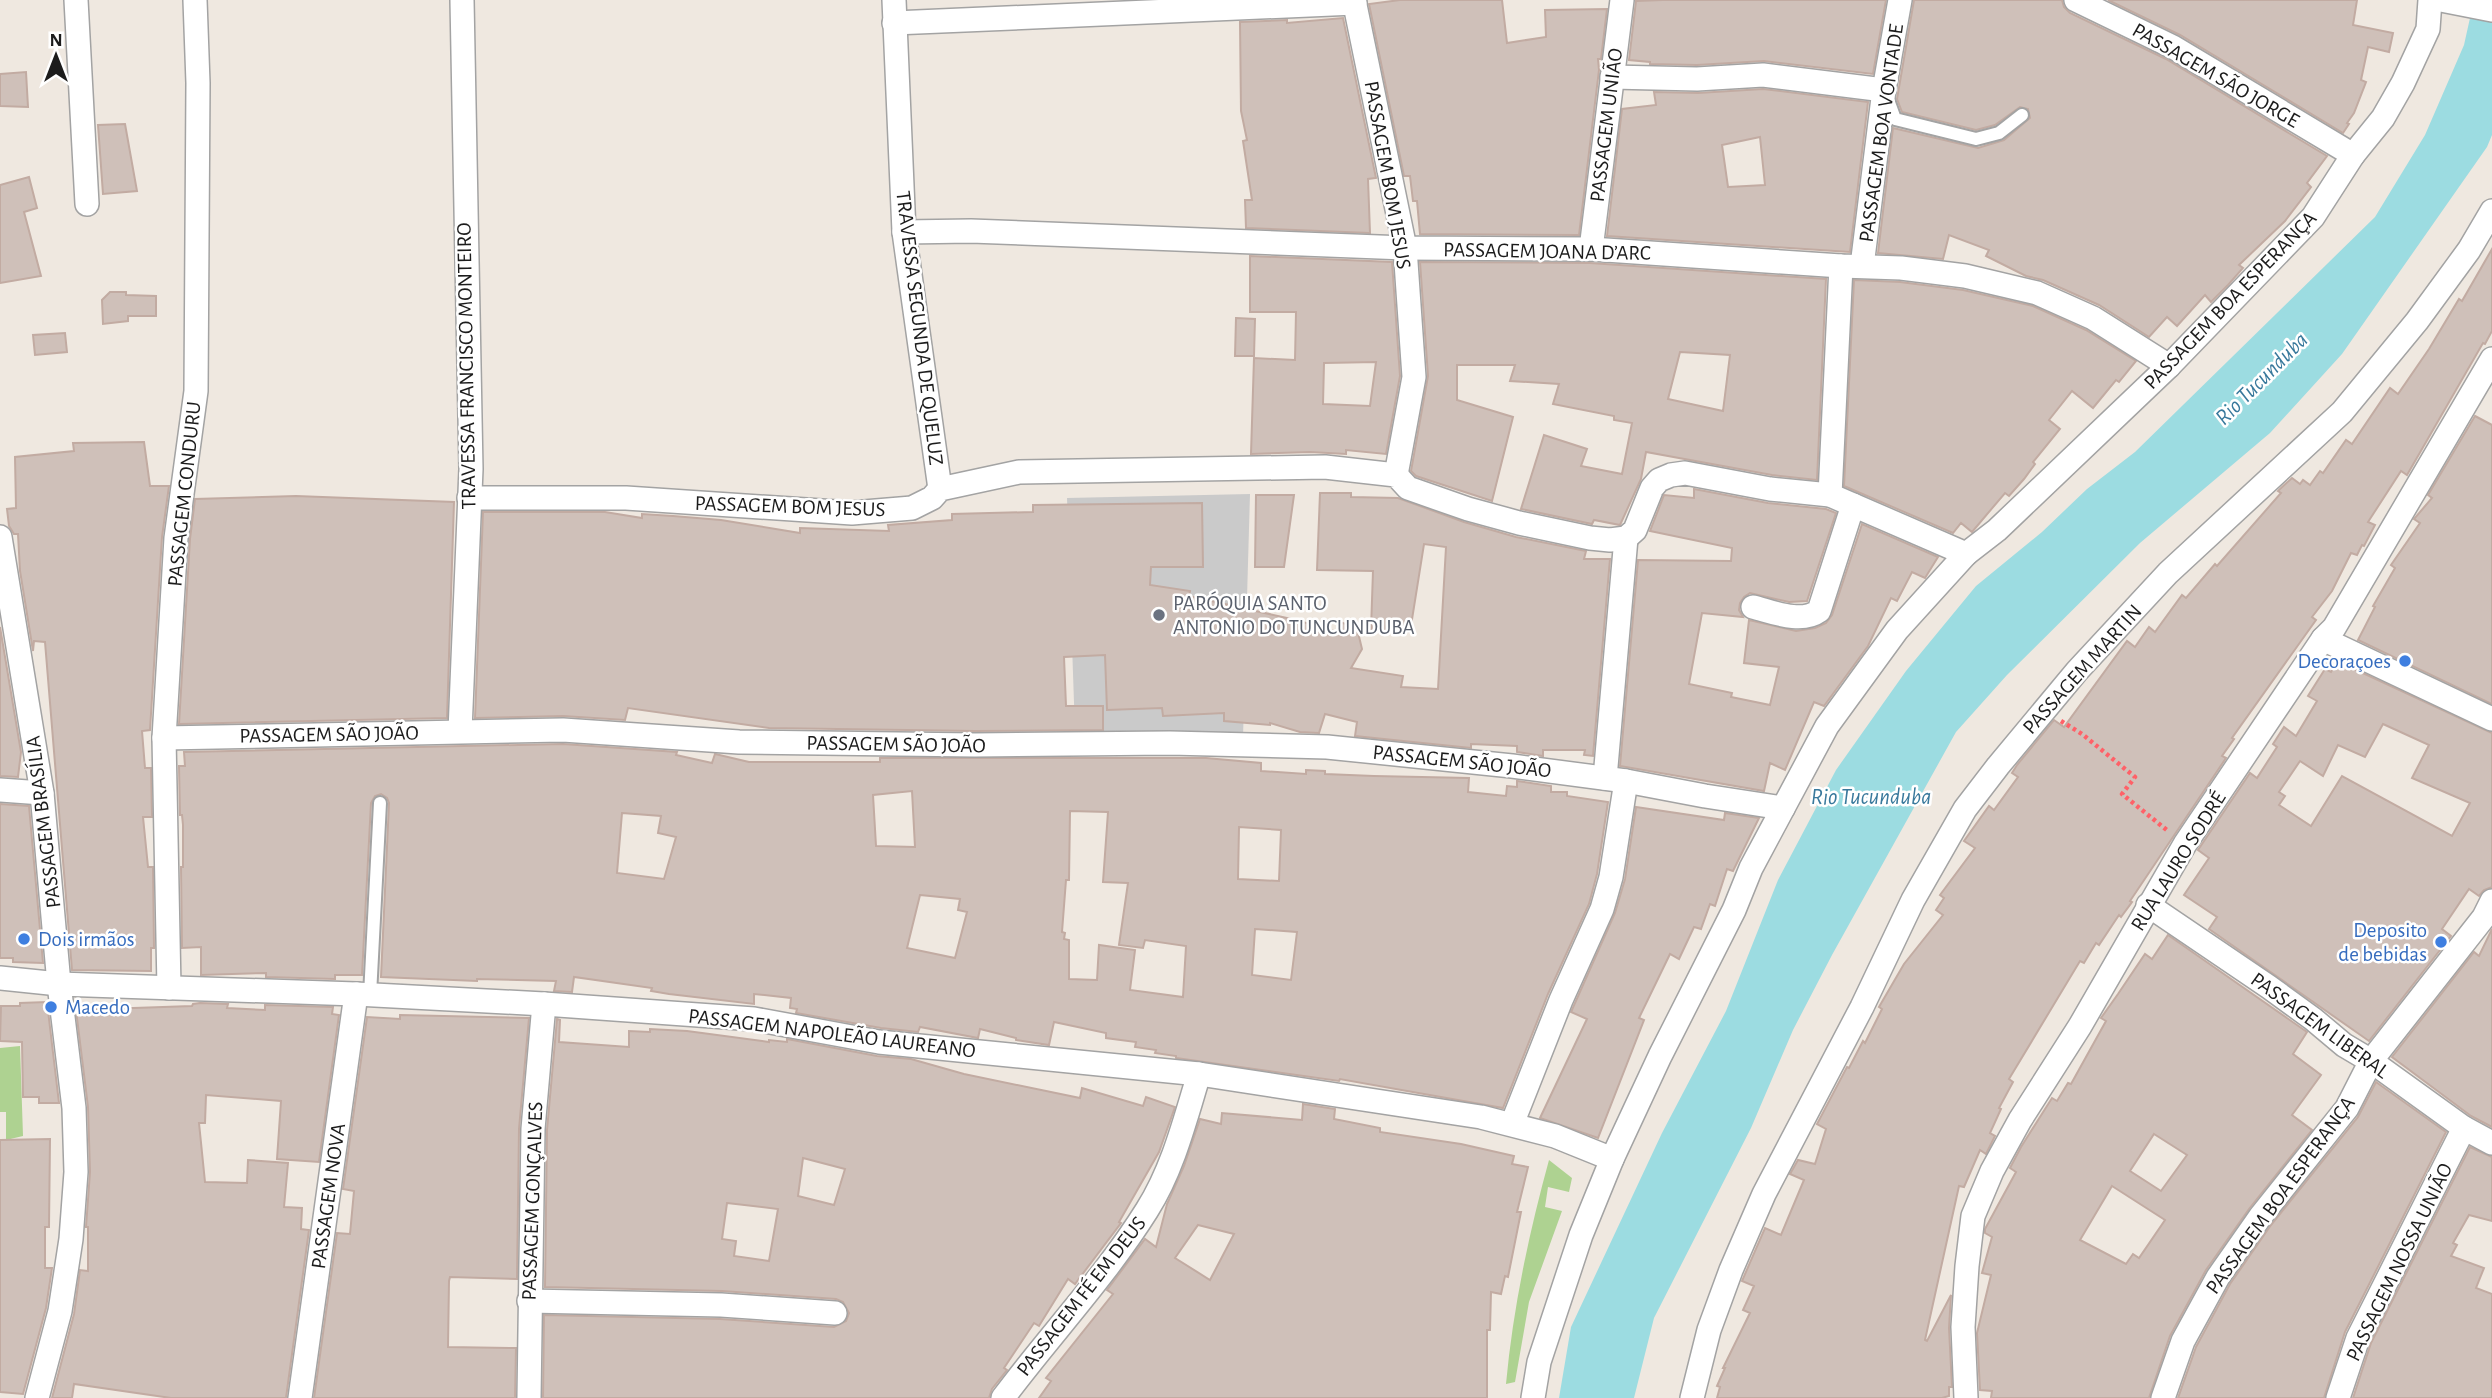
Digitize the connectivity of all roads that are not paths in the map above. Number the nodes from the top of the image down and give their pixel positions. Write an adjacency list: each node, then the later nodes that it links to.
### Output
1 (76, 0): 16 (street)
2 (195, 0): 36 (street, PASSAGEM CONDURU)
3 (462, 0): 27 (street, TRAVESSA FRANCISCO MONTEIRO)
4 (1622, 0): 12 (street, PASSAGEM UNIÃO)
5 (1900, 0): 13 (street, PASSAGEM BOA VONTADE)
6 (2076, 0): 15 (street, PASSAGEM SÃO JORGE)
7 (2430, 0): 15 (street, PASSAGEM BOA ESPERANÇA)
8 (2442, 0): 10 (street)
9 (1354, 1): 11 (street); 19 (street, PASSAGEM BOM JESUS)
10 (2492, 10)
11 (894, 11): 18 (street, TRAVESSA SEGUNDA DE QUELUZ)
12 (1612, 77): 13 (street); 20 (street, PASSAGEM UNIÃO)
13 (1884, 90): 14 (lane); 21 (street, PASSAGEM BOA VONTADE)
14 (2022, 115)
15 (2353, 155): 23 (street, PASSAGEM BOA ESPERANÇA)
16 (87, 204)
17 (2492, 212): 62 (street, PASSAGEM MARTIN)
18 (904, 232): 19 (street, PASSAGEM JOANA D’ARC); 25 (street, TRAVESSA SEGUNDA DE QUELUZ)
19 (1405, 248): 20 (street, PASSAGEM JOANA D’ARC); 24 (street, PASSAGEM BOM JESUS)
20 (1591, 249): 21 (street, PASSAGEM JOANA D’ARC)
21 (1852, 266): 23 (street, PASSAGEM JOANA D’ARC); 26 (street, PASSAGEM BOA VONTADE)
22 (2492, 359): 33 (street, RUA LAURO SODRÉ)
23 (2169, 366): 31 (street, PASSAGEM BOA ESPERANÇA)
24 (1396, 475): 25 (street, PASSAGEM BOM JESUS); 30 (street, PASSAGEM BOM JESUS)
25 (940, 489): 27 (street, PASSAGEM BOM JESUS)
26 (1830, 495): 28 (street); 30 (street)
27 (469, 498): 35 (street, TRAVESSA FRANCISCO MONTEIRO)
28 (1853, 505): 31 (street); 32 (street)
29 (0, 537): 39 (street, PASSAGEM BRASÍLIA)
30 (1626, 538): 37 (street)
31 (1966, 554): 41 (street, PASSAGEM BOA ESPERANÇA)
32 (1753, 607)
33 (2323, 639): 34 (street); 43 (street, RUA LAURO SODRÉ)
34 (2492, 719)
35 (460, 731): 36 (street, PASSAGEM SÃO JOÃO); 37 (street, PASSAGEM SÃO JOÃO)
36 (164, 737): 46 (street, PASSAGEM CONDURU)
37 (1615, 779): 41 (street, PASSAGEM SÃO JOÃO); 51 (street)
38 (0, 790): 39 (street)
39 (43, 793): 45 (street, PASSAGEM BRASÍLIA)
40 (380, 803): 47 (lane)
41 (1783, 808): 54 (street, PASSAGEM BOA ESPERANÇA)
42 (2492, 901): 49 (street, PASSAGEM BOA ESPERANÇA)
43 (2148, 905): 49 (street, PASSAGEM LIBERAL); 63 (street, RUA LAURO SODRÉ)
44 (0, 978): 45 (street, PASSAGEM NAPOLEÃO LAUREANO)
45 (59, 984): 46 (street, PASSAGEM NAPOLEÃO LAUREANO); 57 (street, PASSAGEM BRASÍLIA)
46 (169, 988): 47 (street, PASSAGEM NAPOLEÃO LAUREANO)
47 (363, 995): 48 (street, PASSAGEM NAPOLEÃO LAUREANO); 58 (street, PASSAGEM NOVA)
48 (544, 1004): 50 (street, PASSAGEM NAPOLEÃO LAUREANO); 55 (street, PASSAGEM GONÇALVES)
49 (2371, 1061): 52 (street, PASSAGEM LIBERAL); 64 (street, PASSAGEM BOA ESPERANÇA)
50 (1199, 1074): 51 (street, PASSAGEM NAPOLEÃO LAUREANO); 60 (street, PASSAGEM FÉ EM DEUS)
51 (1512, 1124): 54 (street, PASSAGEM NAPOLEÃO LAUREANO)
52 (2464, 1129): 53 (street, PASSAGEM LIBERAL); 65 (street, PASSAGEM NOSSA UNIÃO)
53 (2492, 1143)
54 (1612, 1159): 61 (street, PASSAGEM BOA ESPERANÇA)
55 (529, 1301): 56 (street); 59 (street, PASSAGEM GONÇALVES)
56 (835, 1313)
57 (37, 1398)
58 (300, 1398)
59 (529, 1398)
60 (1003, 1398)
61 (1533, 1398)
62 (1692, 1398)
63 (1966, 1398)
64 (2163, 1398)
65 (2338, 1398)

